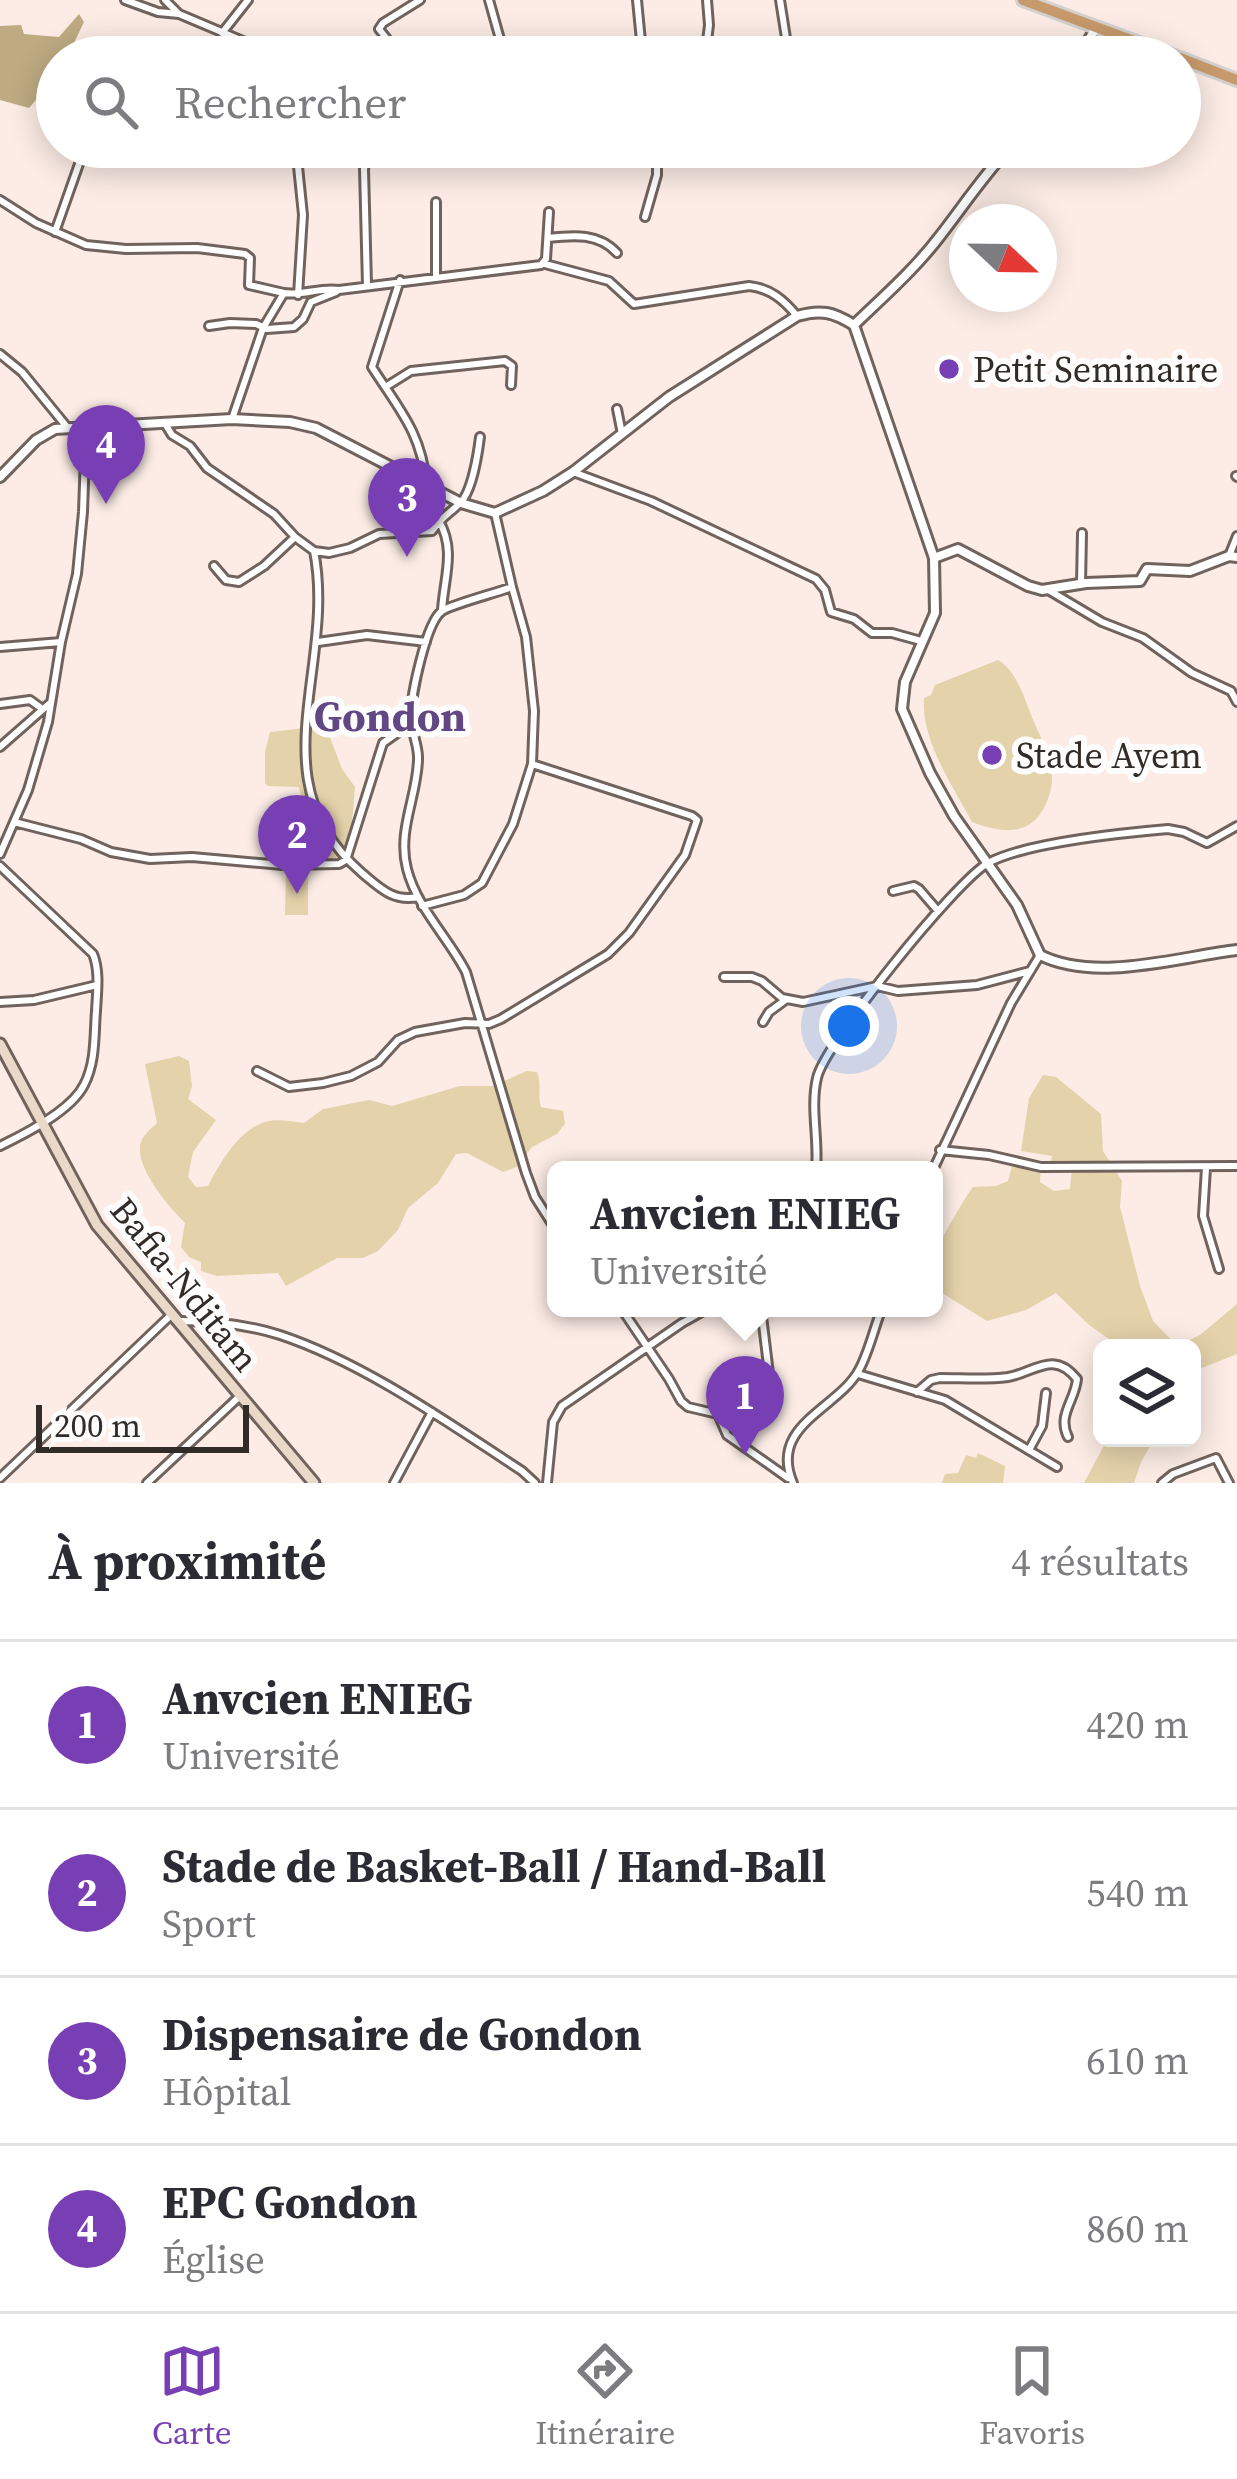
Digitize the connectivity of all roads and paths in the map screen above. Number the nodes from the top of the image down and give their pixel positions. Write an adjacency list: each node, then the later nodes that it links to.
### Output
1 (125, 0): 10 (street)
2 (165, 0): 10 (street)
3 (248, 0): 12 (street)
4 (420, 0): 14 (street)
5 (489, 0): 15 (street)
6 (637, 0): 16 (street)
7 (707, 0): 17 (street)
8 (780, 0): 18 (street)
9 (1023, 0): 11 (highway)
10 (179, 14): 12 (street)
11 (1096, 26): 19 (street); 20 (highway)
12 (222, 33): 13 (street)
13 (228, 36)
14 (385, 36)
15 (499, 36)
16 (641, 36)
17 (708, 36)
18 (786, 36)
19 (1090, 36)
20 (1122, 36)
21 (1201, 67): 22 (highway)
22 (1237, 80)
23 (78, 168): 32 (street)
24 (298, 168): 41 (street)
25 (364, 168): 38 (street)
26 (657, 168): 31 (street)
27 (990, 168): 43 (street)
28 (0, 200): 32 (street)
29 (436, 202): 36 (street)
30 (549, 212): 33 (street)
31 (645, 217)
32 (55, 232): 40 (street)
33 (548, 238): 34 (street); 35 (street)
34 (617, 253)
35 (544, 263): 36 (street); 42 (street)
36 (436, 276): 37 (street)
37 (400, 280): 38 (street); 48 (street)
38 (368, 285): 39 (street)
39 (339, 290): 41 (street); 45 (street)
40 (284, 293): 41 (street); 45 (street)
41 (298, 295)
42 (797, 316): 43 (street); 54 (street)
43 (854, 325): 67 (street)
44 (209, 326): 45 (street)
45 (263, 328): 50 (street)
46 (0, 354): 52 (street)
47 (511, 385): 48 (street)
48 (387, 386): 58 (street)
49 (617, 410): 54 (street)
50 (232, 419): 51 (street); 58 (street)
51 (164, 422): 53 (street); 64 (street)
52 (67, 427): 53 (street); 57 (street)
53 (86, 427): 74 (street)
54 (622, 434): 56 (street)
55 (480, 437): 59 (street)
56 (573, 472): 60 (street); 73 (street)
57 (0, 478)
58 (426, 484): 59 (street)
59 (461, 503): 60 (street); 61 (street)
60 (496, 513): 70 (street)
61 (439, 520): 65 (street); 72 (street)
62 (1082, 533): 69 (street)
63 (1237, 536): 66 (street)
64 (296, 537): 65 (street); 68 (street)
65 (314, 551): 75 (street)
66 (1233, 556): 69 (street)
67 (934, 557): 71 (street); 73 (street)
68 (214, 566)
69 (1081, 584): 71 (street)
70 (512, 587): 72 (street); 84 (street)
71 (1049, 590): 79 (street)
72 (442, 610): 76 (street)
73 (921, 641): 89 (street)
74 (62, 642): 77 (street); 78 (street)
75 (317, 642): 76 (street); 88 (street)
76 (426, 642): 82 (street)
77 (0, 647)
78 (52, 702): 81 (street); 85 (street)
79 (1237, 702)
80 (0, 704): 81 (street)
81 (42, 710): 83 (street)
82 (410, 724): 88 (street); 92 (street)
83 (0, 748)
84 (532, 764): 93 (street); 104 (street)
85 (14, 823): 87 (street); 88 (street)
86 (1237, 826): 89 (street)
87 (0, 854)
88 (346, 860): 92 (street)
89 (988, 862): 94 (street); 96 (street)
90 (0, 866): 99 (street)
91 (892, 891): 94 (street)
92 (418, 897): 93 (street)
93 (422, 906): 104 (street)
94 (938, 911): 100 (street)
95 (1237, 950): 96 (street)
96 (1040, 955): 97 (street)
97 (1030, 970): 100 (street); 109 (street)
98 (724, 977): 101 (street)
99 (97, 985): 102 (street); 107 (street)
100 (877, 986): 101 (street); 110 (street)
101 (788, 1000): 103 (street)
102 (0, 1002)
103 (763, 1022)
104 (483, 1024): 106 (street); 114 (street)
105 (0, 1044): 107 (main road, Bafia-Nditam)
106 (257, 1071)
107 (41, 1126): 108 (street); 116 (main road, Bafia-Nditam)
108 (0, 1146)
109 (940, 1150): 111 (street); 113 (street)
110 (816, 1161)
111 (936, 1161)
112 (1237, 1166): 113 (street)
113 (1206, 1168): 115 (street)
114 (547, 1216)
115 (1219, 1269)
116 (176, 1317): 125 (main road, Bafia-Nditam); 126 (street); 131 (street)
117 (627, 1317): 121 (street)
118 (695, 1317): 121 (street)
119 (762, 1317): 127 (street)
120 (879, 1317): 122 (street)
121 (647, 1347): 127 (street); 137 (street)
122 (858, 1374): 123 (street); 132 (street)
123 (916, 1392): 128 (street); 129 (street)
124 (1046, 1393): 129 (street)
125 (241, 1395): 133 (street); 134 (main road, Bafia-Nditam)
126 (432, 1412): 135 (street); 136 (street)
127 (718, 1414): 132 (street)
128 (1068, 1437)
129 (1029, 1450): 130 (street)
130 (1057, 1467)
131 (0, 1478)
132 (792, 1482)
133 (147, 1483)
134 (314, 1483)
135 (394, 1483)
136 (535, 1483)
137 (547, 1483)
138 (1162, 1483): 139 (street)
139 (1229, 1483)

